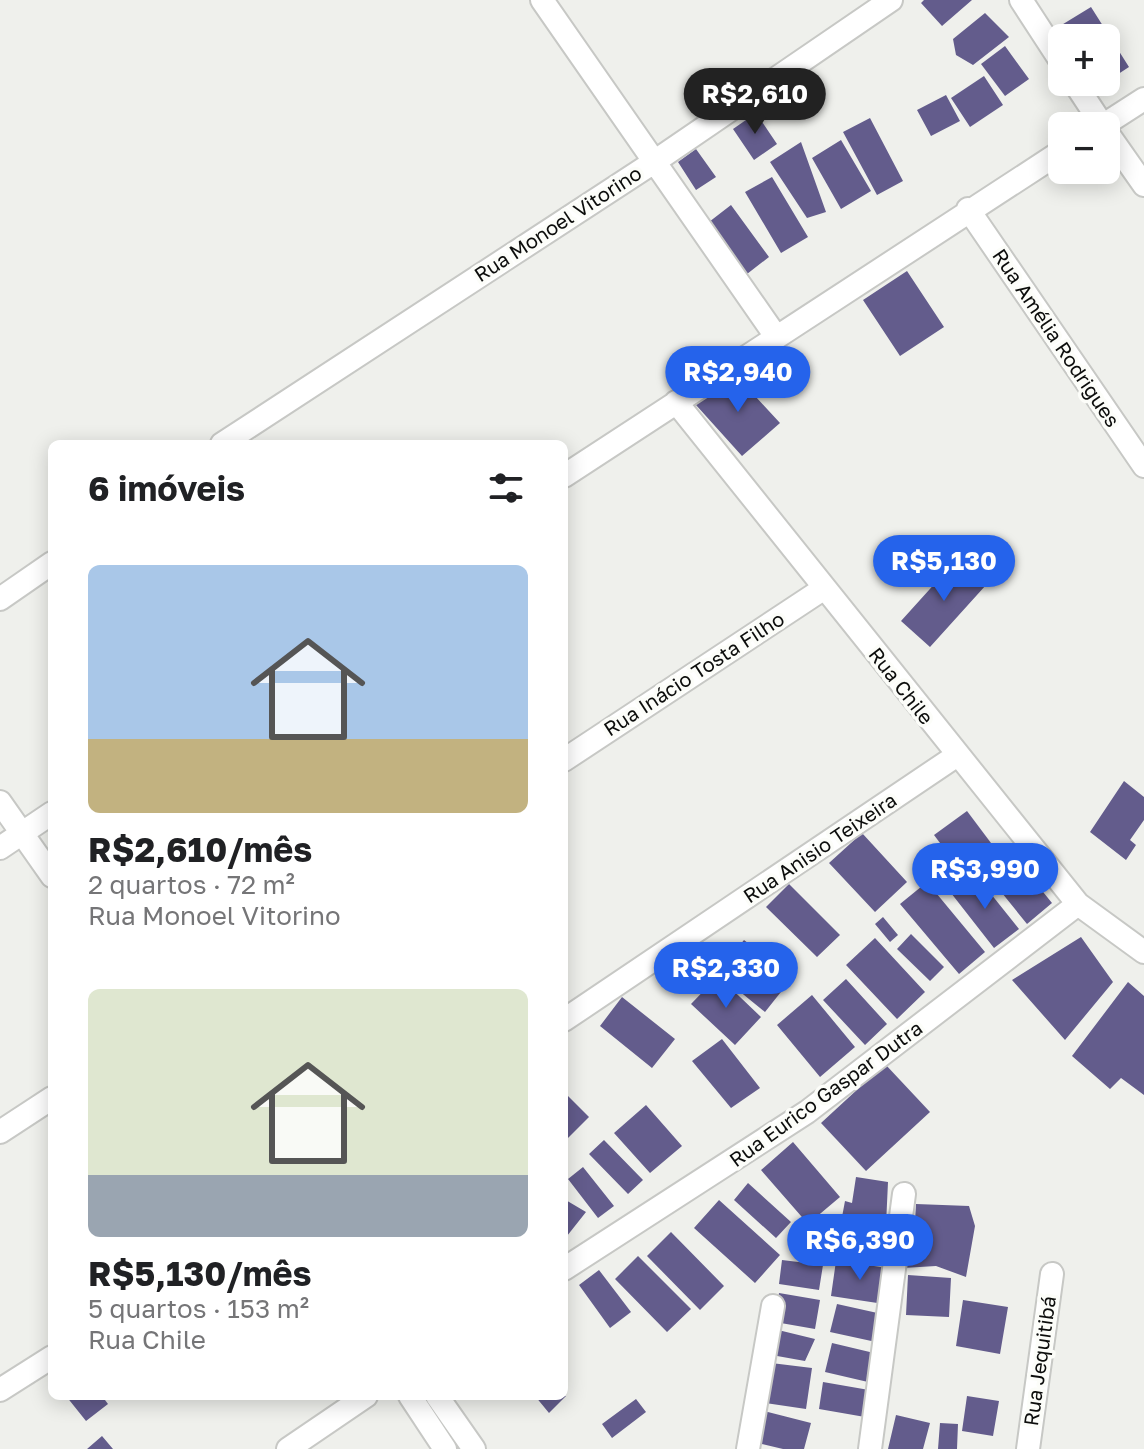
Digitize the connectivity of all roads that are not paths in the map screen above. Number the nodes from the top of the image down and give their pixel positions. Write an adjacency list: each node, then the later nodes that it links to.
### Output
1 (542, 0): 9 (street)
2 (891, 0): 9 (street, Rua Monoel Vitorino)
3 (1021, 0): 4 (street)
4 (1048, 41)
5 (1144, 99): 6 (street)
6 (1120, 115)
7 (1120, 151): 10 (street)
8 (1048, 160): 11 (street)
9 (654, 162): 12 (street); 14 (street, Rua Monoel Vitorino)
10 (1144, 185)
11 (968, 209): 12 (street); 15 (street, Rua Amélia Rodrigues)
12 (775, 335): 13 (street)
13 (676, 402): 16 (street); 18 (street, Rua Chile)
14 (228, 440)
15 (1144, 466)
16 (568, 473)
17 (48, 566): 19 (street)
18 (823, 589): 20 (street, Rua Chile); 21 (street, Rua Inácio Tosta Filho)
19 (0, 599)
20 (956, 756): 27 (street, Rua Chile); 29 (street, Rua Anisio Teixeira)
21 (568, 757)
22 (0, 802): 24 (street)
23 (48, 816): 24 (street)
24 (22, 833): 25 (street); 26 (street)
25 (0, 848)
26 (48, 870)
27 (1078, 904): 28 (street, Rua Chile); 33 (street, Rua Eurico Gaspar Dutra)
28 (1144, 952)
29 (568, 1017)
30 (48, 1101): 31 (street)
31 (0, 1132)
32 (904, 1194): 45 (street)
33 (568, 1266)
34 (1052, 1274): 46 (street, Rua Jequitibá)
35 (773, 1306): 44 (street)
36 (48, 1360): 37 (street)
37 (0, 1390)
38 (360, 1400): 41 (street)
39 (413, 1400): 42 (street)
40 (440, 1400): 43 (street)
41 (288, 1449)
42 (445, 1449)
43 (474, 1449)
44 (748, 1449)
45 (870, 1449)
46 (1028, 1449)

